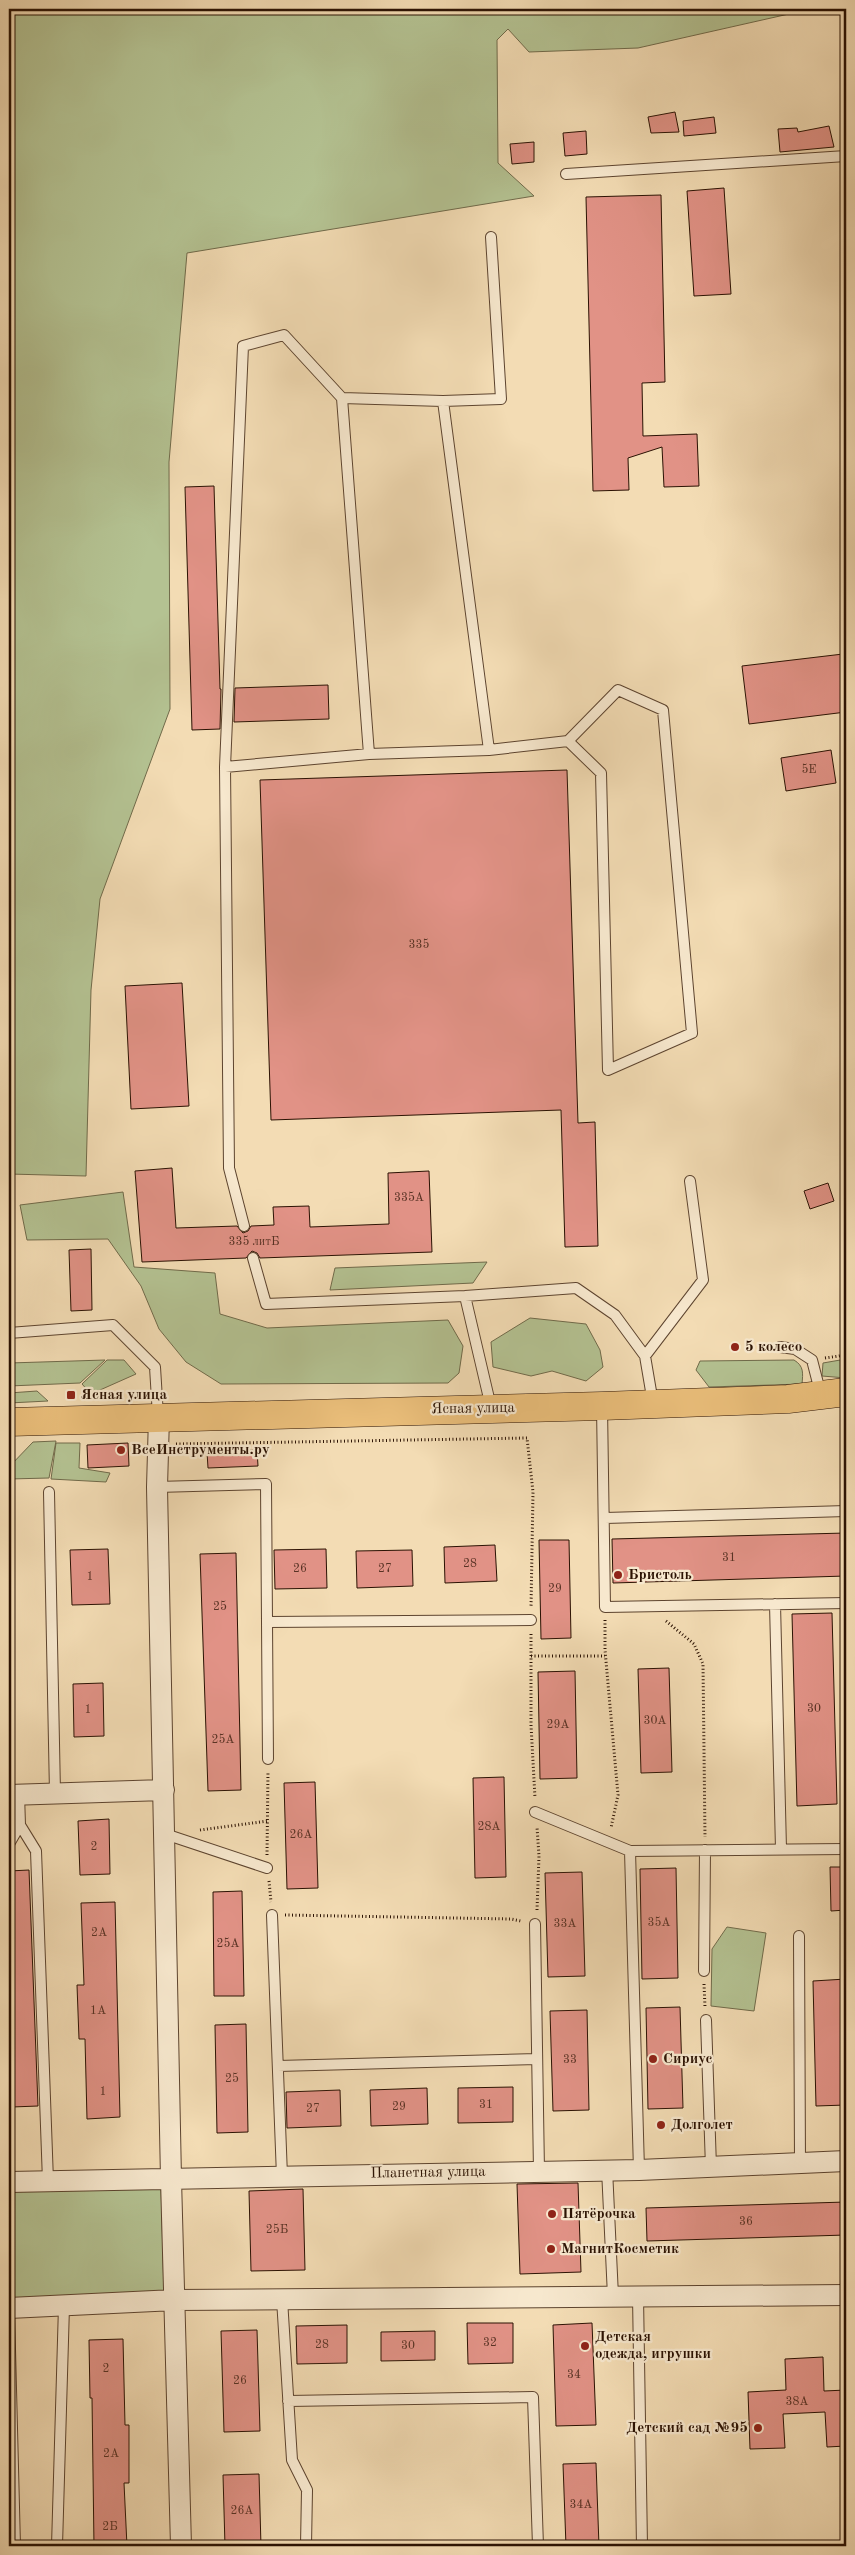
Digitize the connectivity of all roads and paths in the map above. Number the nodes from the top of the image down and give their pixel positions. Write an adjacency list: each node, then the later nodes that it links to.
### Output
1 (846, 156): 2 (lane)
2 (566, 174)
3 (491, 238): 5 (lane)
4 (342, 398): 5 (lane); 8 (lane); 9 (lane)
5 (443, 401): 7 (lane)
6 (568, 741): 6 (lane); 7 (lane)
7 (489, 750): 8 (lane)
8 (369, 754): 9 (lane)
9 (225, 767): 11 (lane)
10 (690, 1181): 17 (lane)
11 (244, 1226)
12 (253, 1258): 13 (lane)
13 (465, 1296): 17 (lane); 22 (lane)
14 (9, 1333): 23 (lane)
15 (780, 1347): 18 (lane)
16 (846, 1355): 18 (path)
17 (645, 1356): 20 (lane)
18 (812, 1360): 19 (lane)
19 (834, 1394): 20 (main road, Ясная улица)
20 (653, 1404): 21 (main road, Ясная улица)
21 (602, 1406): 22 (main road, Ясная улица); 29 (lane)
22 (491, 1408): 23 (main road, Ясная улица)
23 (158, 1417): 24 (main road, Ясная улица); 25 (street)
24 (9, 1422)
25 (158, 1444): 26 (street); 34 (path)
26 (157, 1487): 35 (lane); 39 (street)
27 (49, 1492): 40 (lane)
28 (846, 1511): 29 (lane)
29 (605, 1518): 33 (lane)
30 (846, 1603): 31 (lane)
31 (775, 1604): 32 (lane); 48 (lane)
32 (648, 1606): 33 (lane); 50 (path)
33 (605, 1607): 37 (path)
34 (531, 1620): 35 (lane); 36 (path)
35 (268, 1622): 38 (lane)
36 (531, 1656): 37 (path); 42 (path)
37 (606, 1656): 46 (path)
38 (268, 1759): 43 (path)
39 (164, 1790): 40 (street); 45 (street)
40 (55, 1793): 41 (street)
41 (14, 1795): 44 (lane)
42 (535, 1812): 46 (lane); 54 (path)
43 (268, 1821): 45 (path); 52 (path)
44 (20, 1825): 47 (lane); 68 (lane)
45 (165, 1834): 52 (lane); 67 (street)
46 (608, 1842): 51 (lane)
47 (9, 1844)
48 (781, 1849): 49 (lane); 50 (lane)
49 (846, 1849)
50 (705, 1850): 51 (lane); 56 (lane)
51 (630, 1851): 64 (lane)
52 (267, 1868): 53 (path)
53 (272, 1915): 54 (path); 59 (lane)
54 (535, 1924): 58 (lane)
55 (799, 1936): 61 (lane)
56 (704, 1971): 57 (path)
57 (706, 2020): 62 (lane)
58 (536, 2059): 59 (lane); 65 (lane)
59 (278, 2066): 66 (lane)
60 (846, 2161): 61 (street, Планетная улица)
61 (800, 2163): 62 (street, Планетная улица)
62 (711, 2167): 64 (street, Планетная улица)
63 (607, 2169): 64 (street, Планетная улица); 65 (street, Планетная улица); 71 (lane)
64 (639, 2170)
65 (539, 2171): 66 (street, Планетная улица)
66 (282, 2176): 67 (street, Планетная улица)
67 (171, 2179): 68 (street, Планетная улица); 74 (street)
68 (48, 2181): 69 (street, Планетная улица)
69 (9, 2182)
70 (846, 2294): 72 (street)
71 (613, 2296): 72 (street); 73 (street)
72 (638, 2296): 83 (lane)
73 (282, 2299): 74 (street); 77 (lane)
74 (175, 2300): 75 (street); 80 (street)
75 (64, 2306): 76 (street); 79 (lane)
76 (9, 2309): 78 (lane)
77 (288, 2401): 81 (lane); 82 (lane)
78 (14, 2546)
79 (57, 2546)
80 (181, 2546)
81 (306, 2546)
82 (538, 2546)
83 (642, 2546)

